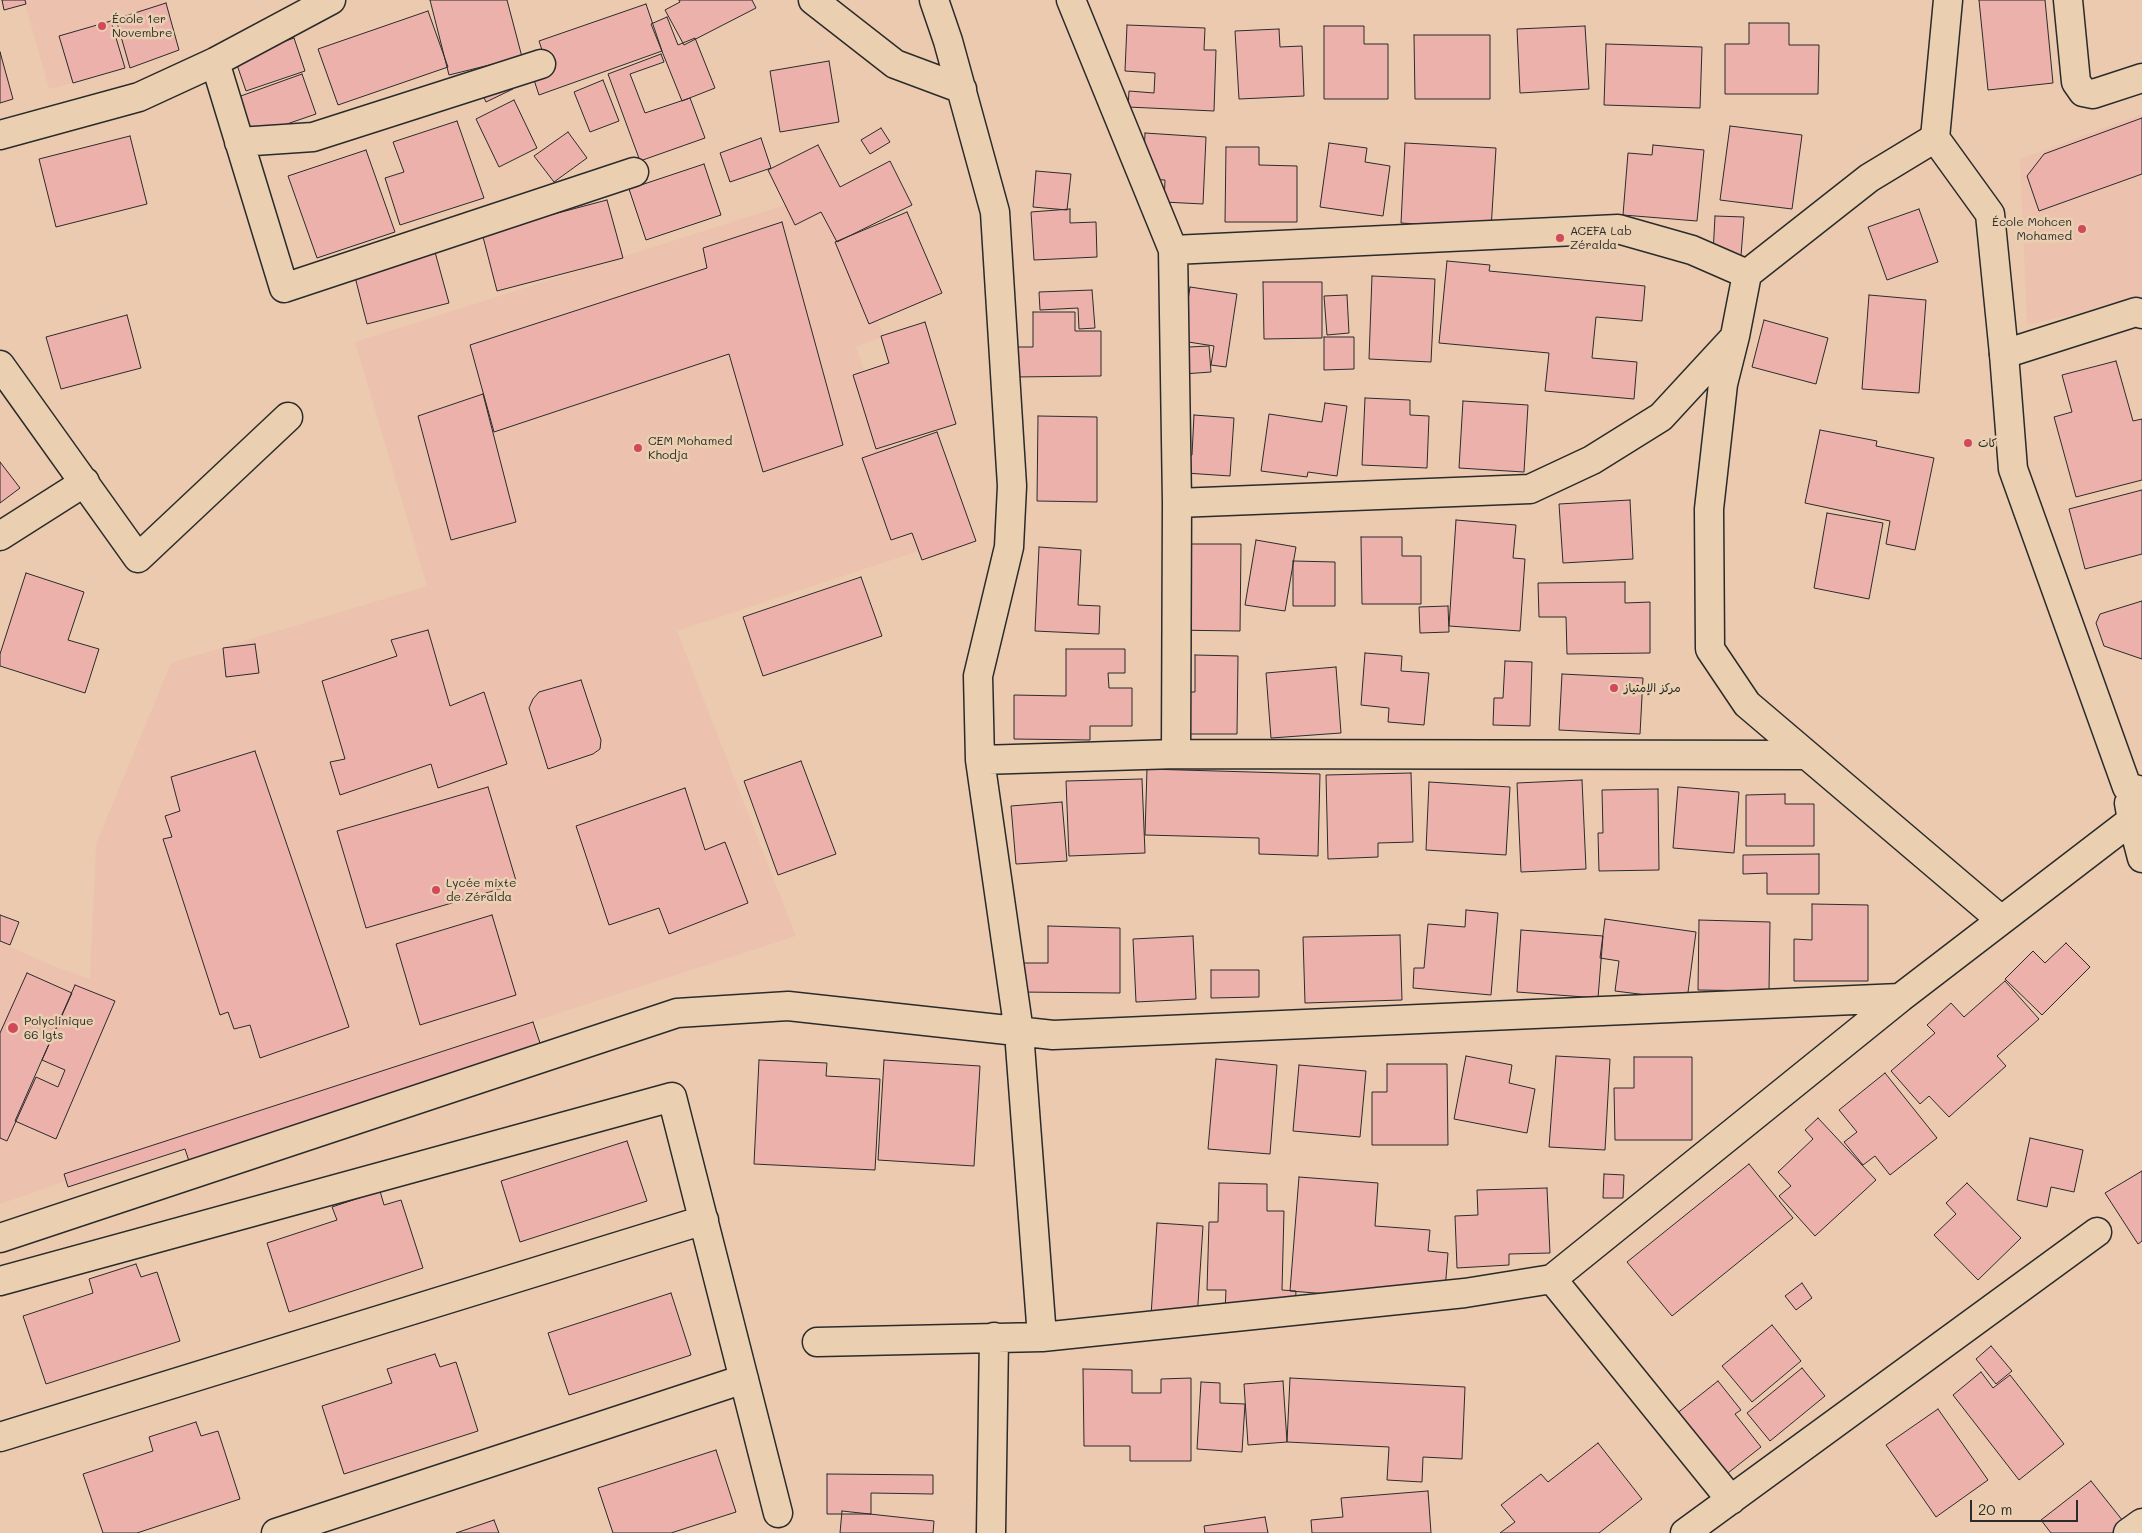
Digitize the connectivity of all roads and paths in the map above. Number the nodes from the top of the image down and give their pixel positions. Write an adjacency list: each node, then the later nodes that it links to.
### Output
1 (331, 0): 7 (street)
2 (813, 0): 10 (street)
3 (934, 0): 10 (street)
4 (1071, 0): 15 (street)
5 (1948, 0): 12 (street)
6 (2068, 0): 9 (street)
7 (215, 62): 11 (street); 13 (street)
8 (541, 64): 13 (street)
9 (2142, 78)
10 (962, 89): 27 (street)
11 (0, 135)
12 (1935, 138): 16 (street); 19 (street)
13 (239, 142): 14 (street)
14 (634, 172)
15 (1173, 250): 16 (street); 23 (street)
16 (1747, 274): 18 (street)
17 (2142, 314): 19 (street)
18 (1735, 336): 23 (street); 26 (street)
19 (2004, 354): 28 (street)
20 (0, 365): 22 (street)
21 (288, 417): 22 (street)
22 (85, 482): 24 (street)
23 (1177, 503): 25 (street)
24 (0, 536)
25 (1176, 754): 26 (street); 27 (street)
26 (1807, 755): 31 (street)
27 (980, 760): 33 (street)
28 (2135, 789): 29 (street)
29 (2132, 820): 30 (street); 31 (street)
30 (2142, 858)
31 (2000, 919): 32 (street)
32 (1900, 998): 33 (street); 37 (street)
33 (1019, 1032): 36 (street); 39 (street)
34 (704, 1220): 38 (street); 42 (street); 43 (street)
35 (2097, 1232): 44 (street)
36 (0, 1238)
37 (1552, 1279): 39 (street); 44 (street)
38 (0, 1281)
39 (1042, 1337): 40 (street)
40 (994, 1338): 41 (street); 48 (street)
41 (816, 1342)
42 (744, 1379): 45 (street); 47 (street)
43 (0, 1437)
44 (1731, 1500): 49 (street)
45 (778, 1513)
46 (2142, 1523): 50 (street)
47 (276, 1533)
48 (991, 1533)
49 (1685, 1533)
50 (2128, 1533)

